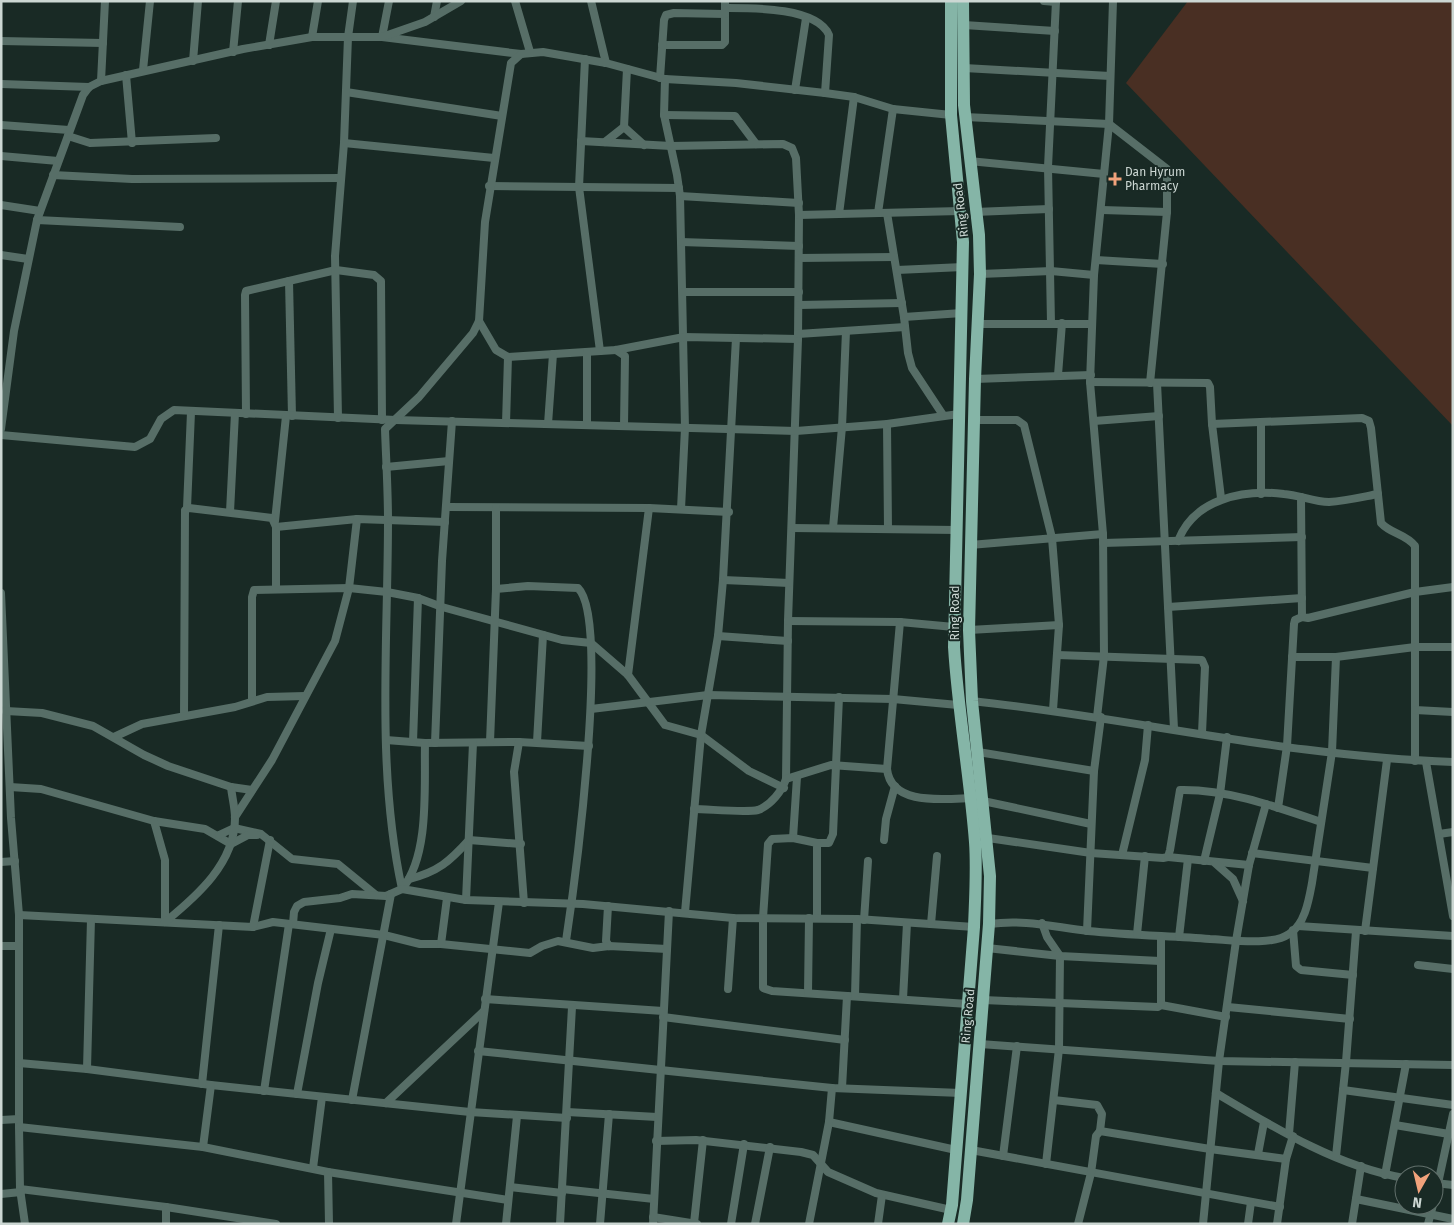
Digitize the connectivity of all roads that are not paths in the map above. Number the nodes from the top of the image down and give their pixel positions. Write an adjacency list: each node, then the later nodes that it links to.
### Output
1 (105, 1): 27 (street)
2 (150, 1): 37 (street)
3 (198, 1): 33 (street)
4 (238, 1): 30 (street)
5 (276, 1): 28 (street)
6 (318, 1): 25 (street)
7 (353, 1): 23 (street)
8 (389, 1): 24 (street)
9 (437, 1): 19 (street)
10 (461, 1): 19 (street)
11 (514, 1): 31 (street)
12 (591, 1): 34 (street)
13 (950, 1): 50 (main road, Ring Road)
14 (963, 1): 21 (main road, Ring Road)
15 (1044, 1): 17 (street)
16 (1113, 1): 40 (street)
17 (1056, 2): 22 (street)
18 (725, 8): 20 (street); 29 (street); 29 (street)
19 (434, 17): 24 (street)
20 (806, 18): 45 (street); 47 (street)
21 (964, 25): 22 (street); 35 (main road, Ring Road)
22 (1055, 31): 38 (street)
23 (348, 37): 24 (street); 25 (street); 46 (street)
24 (382, 37): 31 (street)
25 (312, 38): 28 (street)
26 (1, 41): 27 (street)
27 (103, 43): 42 (street)
28 (269, 45): 30 (street)
29 (662, 45): 41 (street)
30 (233, 52): 33 (street)
31 (525, 53): 32 (street); 51 (street)
32 (585, 59): 34 (street); 60 (street)
33 (193, 61): 37 (street)
34 (606, 63): 36 (street)
35 (964, 68): 38 (street); 53 (main road, Ring Road)
36 (627, 69): 41 (street); 57 (street)
37 (143, 70): 39 (street)
38 (1053, 73): 40 (street); 54 (street)
39 (126, 74): 42 (street); 63 (street)
40 (1110, 76): 55 (street)
41 (663, 78): 45 (street); 52 (street)
42 (101, 81): 44 (street)
43 (1, 84): 44 (street)
44 (89, 87): 58 (street)
45 (795, 90): 47 (street)
46 (346, 92): 51 (street); 62 (street)
47 (825, 93): 48 (street)
48 (854, 97): 49 (street); 88 (street)
49 (893, 109): 50 (street); 86 (street)
50 (951, 114): 83 (main road, Ring Road)
51 (502, 116): 68 (street)
52 (664, 116): 64 (street); 66 (street)
53 (965, 117): 54 (street); 70 (main road, Ring Road)
54 (1050, 122): 55 (street); 71 (street)
55 (1109, 124): 72 (street); 85 (street)
56 (1, 125): 58 (street)
57 (624, 127): 61 (street); 65 (street)
58 (69, 133): 63 (street); 69 (street)
59 (216, 138): 63 (street)
60 (581, 141): 61 (street); 76 (street)
61 (605, 142): 65 (street)
62 (344, 143): 68 (street); 74 (street)
63 (132, 144)
64 (756, 144): 66 (street); 78 (street)
65 (644, 145): 66 (street)
66 (670, 146): 77 (street)
67 (1, 156): 69 (street)
68 (494, 158): 75 (street)
69 (58, 161): 73 (street)
70 (969, 161): 71 (street); 84 (main road, Ring Road)
71 (1048, 167): 72 (street); 80 (street)
72 (1104, 174): 81 (street)
73 (53, 175): 74 (street); 82 (street)
74 (341, 178): 101 (street)
75 (489, 186): 76 (street); 113 (street)
76 (579, 187): 77 (street); 124 (street)
77 (679, 192): 78 (street); 92 (street)
78 (798, 203): 89 (street)
79 (1, 205): 82 (street)
80 (1049, 209): 84 (street); 103 (street)
81 (1102, 210): 85 (street); 98 (street)
82 (40, 211): 90 (street)
83 (960, 211): 87 (street); 100 (main road, Ring Road)
84 (976, 212): 104 (main road, Ring Road)
85 (1167, 212): 99 (street)
86 (878, 213): 87 (street); 88 (street)
87 (887, 213): 95 (street)
88 (839, 214): 89 (street)
89 (799, 215): 93 (street)
90 (37, 220): 91 (street); 97 (street)
91 (180, 227)
92 (682, 242): 93 (street); 107 (street)
93 (799, 246): 96 (street)
94 (1, 255): 97 (street)
95 (894, 257): 96 (street); 102 (street)
96 (799, 258): 108 (street)
97 (28, 259): 129 (street)
98 (1096, 260): 99 (street); 105 (street)
99 (1163, 264): 132 (street)
100 (963, 267): 102 (street); 111 (main road, Ring Road)
101 (336, 270): 106 (street); 140 (street); 141 (street)
102 (896, 270): 109 (street)
103 (1051, 271): 104 (street); 105 (street); 114 (street)
104 (980, 274): 116 (main road, Ring Road)
105 (1094, 275): 117 (street)
106 (290, 281): 135 (street); 138 (street)
107 (683, 292): 108 (street); 121 (street)
108 (799, 292): 110 (street)
109 (902, 302): 110 (street); 112 (street)
110 (798, 305): 120 (street)
111 (962, 313): 112 (street); 136 (main road, Ring Road)
112 (904, 317): 118 (street)
113 (479, 321): 127 (street); 142 (street)
114 (1051, 323): 115 (street); 116 (street)
115 (1062, 323): 117 (street); 128 (street)
116 (977, 324): 130 (main road, Ring Road)
117 (1092, 324): 131 (street)
118 (905, 327): 119 (street); 137 (street)
119 (846, 331): 120 (street); 153 (street)
120 (798, 336): 122 (street); 157 (street)
121 (684, 337): 122 (street); 123 (street); 154 (street)
122 (736, 338): 156 (street)
123 (616, 350): 124 (street); 152 (street)
124 (600, 351): 125 (street)
125 (587, 352): 126 (street); 151 (street)
126 (553, 354): 127 (street); 148 (street)
127 (508, 357): 147 (street)
128 (1058, 375): 130 (street); 131 (street)
129 (4, 377): 155 (street)
130 (975, 379): 143 (main road, Ring Road)
131 (1091, 379): 132 (street); 145 (street)
132 (1153, 383): 139 (street); 150 (street)
133 (191, 412): 134 (street); 158 (street); 166 (street)
134 (235, 414): 135 (street); 170 (street)
135 (246, 414): 138 (street)
136 (959, 414): 137 (street); 179 (main road, Ring Road)
137 (942, 415): 149 (street)
138 (289, 416): 140 (street); 175 (street)
139 (1158, 416): 145 (street); 184 (street)
140 (338, 418): 141 (street)
141 (382, 420): 142 (street)
142 (396, 420): 144 (street); 160 (street)
143 (974, 420): 182 (street); 186 (main road, Ring Road)
144 (452, 421): 147 (street); 159 (street)
145 (1094, 421): 180 (street)
146 (1261, 422): 150 (street); 161 (street); 162 (street)
147 (506, 423): 148 (street)
148 (548, 424): 151 (street)
149 (887, 424): 153 (street); 178 (street)
150 (1212, 424): 164 (street)
151 (587, 425): 152 (street)
152 (624, 426): 154 (street)
153 (842, 427): 157 (street); 177 (street)
154 (685, 428): 156 (street); 169 (street)
155 (1, 429)
156 (730, 429): 157 (street); 171 (street)
157 (796, 431): 176 (street)
158 (1, 435)
159 (449, 461): 160 (street); 165 (street)
160 (386, 467): 173 (street)
161 (1261, 494): 163 (street); 164 (street)
162 (1378, 494): 163 (street); 194 (street)
163 (1302, 496): 181 (street)
164 (1221, 498): 183 (street)
165 (446, 507): 167 (street); 174 (street)
166 (187, 508): 170 (street); 233 (street)
167 (496, 508): 168 (street); 192 (street)
168 (649, 508): 169 (street); 218 (street)
169 (681, 509): 171 (street)
170 (230, 512): 175 (street)
171 (729, 512): 187 (street)
172 (357, 519): 173 (street); 175 (street); 190 (street)
173 (388, 519): 174 (street); 193 (street)
174 (445, 522): 199 (street)
175 (276, 524): 191 (street)
176 (792, 528): 177 (street); 188 (street)
177 (833, 528): 178 (street)
178 (888, 529): 179 (street)
179 (957, 530): 205 (main road, Ring Road)
180 (1102, 534): 182 (street); 185 (street)
181 (1302, 537): 183 (street); 197 (street)
182 (1052, 538): 186 (street); 204 (street)
183 (1178, 541): 184 (street)
184 (1166, 542): 185 (street); 198 (street)
185 (1102, 543): 214 (street)
186 (970, 545): 206 (main road, Ring Road)
187 (724, 580): 188 (street); 208 (street)
188 (789, 583): 201 (street)
189 (1453, 586): 194 (street)
190 (349, 588): 191 (street); 193 (street); 221 (street)
191 (276, 589): 225 (street)
192 (496, 589): 203 (street); 210 (street)
193 (386, 592): 196 (street); 241 (street)
194 (1415, 592): 200 (street); 211 (street)
195 (1, 593): 231 (street)
196 (418, 598): 199 (street); 242 (street)
197 (1302, 598): 198 (street); 200 (street)
198 (1168, 607): 217 (street)
199 (442, 608): 203 (street); 247 (street)
200 (1302, 617): 215 (street)
201 (788, 621): 202 (street); 209 (street)
202 (900, 622): 205 (street); 223 (street)
203 (496, 623): 207 (street); 243 (street)
204 (1059, 624): 206 (street); 213 (street)
205 (954, 627): 227 (main road, Ring Road)
206 (969, 630): 224 (main road, Ring Road)
207 (543, 635): 210 (street); 245 (street)
208 (718, 636): 209 (street); 219 (street)
209 (788, 641): 220 (street)
210 (591, 644): 218 (street); 228 (street)
211 (1415, 647): 212 (street); 216 (street); 230 (street)
212 (1453, 647)
213 (1057, 655): 214 (street); 229 (street)
214 (1104, 656): 217 (street); 234 (street)
215 (1292, 657): 216 (street); 250 (street)
216 (1336, 658): 252 (street)
217 (1171, 660): 236 (street); 237 (street)
218 (628, 675): 226 (street)
219 (708, 694): 220 (street); 226 (street); 238 (street)
220 (788, 695): 222 (street); 261 (street)
221 (305, 696): 225 (street); 266 (street)
222 (839, 697): 223 (street); 257 (street)
223 (893, 699): 227 (street); 258 (street)
224 (972, 701): 229 (street); 251 (main road, Ring Road)
225 (252, 702): 233 (street)
226 (648, 703): 228 (street); 238 (street)
227 (958, 705): 268 (main road, Ring Road)
228 (591, 709): 249 (street)
229 (1052, 710): 234 (street)
230 (1415, 710): 232 (street); 254 (street)
231 (6, 711): 239 (street); 263 (street)
232 (1453, 712)
233 (184, 716): 239 (street)
234 (1099, 717): 235 (street); 259 (street)
235 (1148, 725): 236 (street); 292 (street)
236 (1174, 729): 237 (street)
237 (1202, 733): 240 (street)
238 (701, 735): 265 (street); 272 (street)
239 (114, 737): 264 (street)
240 (1228, 737): 250 (street); 267 (street)
241 (386, 740): 242 (street); 306 (street)
242 (413, 742): 246 (street)
243 (490, 742): 244 (street); 248 (street)
244 (519, 742): 245 (street); 289 (street)
245 (537, 742): 249 (street)
246 (425, 743): 247 (street); 305 (street)
247 (435, 743): 248 (street)
248 (474, 743): 285 (street)
249 (589, 746): 315 (street)
250 (1287, 746): 252 (street); 271 (street)
251 (978, 752): 259 (street); 269 (main road, Ring Road)
252 (1332, 752): 253 (street); 275 (street)
253 (1387, 760): 254 (street); 304 (street)
254 (1415, 761): 255 (street)
255 (1426, 762): 256 (street); 280 (street)
256 (1453, 762)
257 (835, 765): 258 (street); 260 (street); 287 (street)
258 (887, 769): 262 (street)
259 (1094, 771): 276 (street)
260 (797, 777): 261 (street); 282 (street)
261 (786, 779): 265 (street)
262 (895, 786): 268 (street); 286 (street)
263 (10, 787): 274 (street); 297 (street)
264 (231, 787): 266 (street); 273 (street)
265 (784, 788): 272 (street)
266 (252, 790): 273 (street)
267 (1220, 794): 270 (street); 295 (street); 298 (street)
268 (971, 798): 334 (main road, Ring Road)
269 (984, 801): 276 (street); 283 (main road, Ring Road)
270 (1266, 804): 271 (street); 290 (street)
271 (1278, 808): 275 (street)
272 (694, 809): 318 (street)
273 (235, 817): 277 (street)
274 (154, 821): 281 (street); 326 (street)
275 (1321, 822): 299 (street)
276 (1092, 824): 291 (street)
277 (234, 828): 279 (street); 281 (street); 288 (street)
278 (1453, 832): 280 (street)
279 (261, 834): 284 (street); 288 (street)
280 (1439, 834): 307 (street)
281 (219, 835): 288 (street)
282 (794, 838): 287 (street); 322 (street)
283 (988, 838): 291 (street); 331 (main road, Ring Road)
284 (270, 840): 309 (street); 333 (street)
285 (469, 840): 289 (street); 305 (street); 311 (street)
286 (884, 840)
287 (817, 843): 323 (street)
288 (231, 844): 326 (street)
289 (521, 844): 314 (street)
290 (1252, 852): 299 (street); 303 (street)
291 (1090, 853): 292 (street); 337 (street)
292 (1122, 855): 294 (street)
293 (937, 856): 330 (street)
294 (1145, 856): 295 (street); 340 (street)
295 (1168, 856): 296 (street)
296 (1188, 859): 298 (street); 344 (street)
297 (15, 861): 300 (street); 319 (street)
298 (1204, 861): 302 (street)
299 (1315, 861): 304 (street); 335 (street)
300 (1, 862)
301 (868, 862): 325 (street)
302 (1215, 862): 303 (street); 312 (street)
303 (1249, 865): 312 (street)
304 (1373, 868): 339 (street)
305 (409, 879): 306 (street)
306 (402, 889): 308 (street); 310 (street)
307 (1451, 891): 320 (street)
308 (391, 894): 309 (street); 341 (street)
309 (376, 896): 329 (street)
310 (447, 898): 311 (street); 347 (street)
311 (466, 900): 313 (street)
312 (1242, 901): 346 (street)
313 (499, 902): 314 (street); 353 (street)
314 (524, 903): 315 (street)
315 (572, 904): 316 (street); 345 (street)
316 (608, 906): 317 (street); 350 (street)
317 (669, 910): 318 (street); 352 (street)
318 (685, 912): 321 (street)
319 (18, 915): 324 (street); 349 (street)
320 (1453, 916)
321 (733, 918): 322 (street); 359 (street)
322 (763, 918): 323 (street); 360 (street)
323 (813, 918): 325 (street); 360 (street)
324 (91, 919): 326 (street); 386 (street)
325 (861, 920): 327 (street); 361 (street)
326 (164, 922): 332 (street)
327 (907, 922): 330 (street); 363 (street)
328 (1042, 923): 331 (street); 337 (street); 354 (street)
329 (291, 924): 333 (street); 336 (street); 392 (street)
330 (931, 924): 334 (street)
331 (989, 924): 351 (main road, Ring Road)
332 (219, 925): 333 (street); 388 (street)
333 (253, 926)
334 (974, 927): 366 (main road, Ring Road)
335 (1296, 928): 338 (street); 346 (street); 358 (street)
336 (331, 929): 341 (street); 396 (street)
337 (1087, 931): 340 (street)
338 (1356, 931): 339 (street); 358 (street)
339 (1365, 931): 343 (street)
340 (1137, 934): 342 (street)
341 (384, 935): 347 (street); 399 (street)
342 (1160, 936): 344 (street); 355 (street)
343 (1453, 936)
344 (1179, 937): 346 (street)
345 (566, 941): 350 (street); 353 (street)
346 (1236, 941): 369 (street)
347 (441, 944): 353 (street)
348 (1, 946): 349 (street)
349 (19, 946): 383 (street)
350 (609, 946): 352 (street)
351 (988, 948): 354 (street); 364 (main road, Ring Road)
352 (667, 949): 371 (street)
353 (492, 951): 362 (street)
354 (1060, 956): 355 (street); 365 (street)
355 (1160, 961): 367 (street)
356 (1418, 965): 357 (street)
357 (1453, 969)
358 (1352, 975): 373 (street)
359 (728, 989)
360 (808, 993): 361 (street)
361 (851, 996): 363 (street); 374 (street)
362 (485, 999): 368 (street); 370 (street)
363 (903, 999): 366 (street)
364 (983, 1000): 365 (street); 375 (main road, Ring Road)
365 (1059, 1003): 367 (street); 377 (street)
366 (968, 1004): 394 (main road, Ring Road)
367 (1161, 1005): 372 (street)
368 (572, 1007): 371 (street); 380 (street)
369 (1228, 1007): 372 (street); 373 (street)
370 (484, 1011): 378 (street); 401 (street)
371 (663, 1014): 374 (street); 387 (street)
372 (1226, 1017): 379 (street)
373 (1350, 1019): 382 (street)
374 (845, 1040): 391 (street)
375 (980, 1044): 376 (street); 424 (main road, Ring Road)
376 (1017, 1046): 377 (street); 426 (street)
377 (1059, 1049): 379 (street); 400 (street)
378 (478, 1051): 380 (street); 403 (street)
379 (1219, 1060): 381 (street); 395 (street)
380 (570, 1061): 387 (street); 406 (street)
381 (1295, 1062): 382 (street); 416 (street)
382 (1346, 1062): 384 (street); 393 (street)
383 (19, 1064): 386 (street); 412 (street)
384 (1406, 1064): 385 (street); 398 (street)
385 (1453, 1065)
386 (87, 1068): 388 (street)
387 (660, 1070): 390 (street); 408 (street)
388 (202, 1084): 389 (street)
389 (211, 1085): 392 (street); 420 (street)
390 (832, 1088): 391 (street); 410 (street)
391 (842, 1088): 394 (street)
392 (264, 1090): 396 (street)
393 (1343, 1090): 398 (street); 427 (street)
394 (961, 1093): 423 (main road, Ring Road)
395 (1216, 1093): 411 (street); 422 (street)
396 (298, 1094): 397 (street)
397 (322, 1096): 399 (street); 433 (street)
398 (1400, 1099): 402 (street); 413 (street)
399 (352, 1100): 401 (street)
400 (1054, 1100): 414 (street); 430 (street)
401 (386, 1103): 403 (street)
402 (1453, 1105)
403 (470, 1112): 407 (street); 442 (street)
404 (609, 1114): 406 (street); 408 (street); 443 (street)
405 (1453, 1114): 415 (street)
406 (567, 1115): 407 (street); 440 (street)
407 (517, 1116): 438 (street)
408 (657, 1117): 418 (street)
409 (1, 1120): 412 (street)
410 (829, 1122): 423 (street); 429 (street)
411 (1264, 1122): 416 (street); 425 (street)
412 (19, 1123): 420 (street); 439 (street)
413 (1395, 1125): 415 (street); 436 (street)
414 (1100, 1131): 422 (street); 435 (street)
415 (1449, 1134): 431 (street)
416 (1291, 1135): 427 (street); 428 (street)
417 (703, 1140): 418 (street); 419 (street); 465 (street)
418 (656, 1142): 446 (street)
419 (744, 1144): 421 (street); 466 (street)
420 (203, 1147): 433 (street)
421 (770, 1148): 429 (street); 467 (street)
422 (1210, 1149): 425 (street); 445 (street)
423 (956, 1150): 453 (main road, Ring Road)
424 (971, 1150): 426 (street); 471 (main road, Ring Road)
425 (1258, 1154): 428 (street)
426 (1003, 1156): 430 (street)
427 (1336, 1156): 432 (street)
428 (1286, 1159): 451 (street)
429 (820, 1163): 444 (street); 468 (street)
430 (1046, 1164): 435 (street)
431 (1441, 1165)
432 (1361, 1166): 436 (street); 447 (street)
433 (313, 1168): 434 (street)
434 (328, 1172): 442 (street); 460 (street)
435 (1091, 1173): 445 (street); 472 (street)
436 (1386, 1175): 437 (street)
437 (1394, 1176)
438 (510, 1187): 440 (street); 448 (street)
439 (21, 1191): 441 (street); 450 (street); 457 (street)
440 (562, 1191): 443 (street); 463 (street)
441 (1, 1194)
442 (460, 1194): 448 (street); 461 (street)
443 (604, 1195): 446 (street); 464 (street)
444 (882, 1195): 453 (street); 469 (street)
445 (1206, 1195): 449 (street); 473 (street)
446 (654, 1198): 456 (street)
447 (1356, 1199): 452 (street); 476 (street)
448 (508, 1200): 462 (street)
449 (1250, 1202): 451 (street); 474 (street)
450 (166, 1207): 458 (street); 459 (street)
451 (1280, 1207): 475 (street)
452 (1394, 1207)
453 (951, 1210): 470 (main road, Ring Road)
454 (1430, 1215): 455 (street); 477 (street)
455 (1453, 1219)
456 (653, 1220): 465 (street)
457 (25, 1224)
458 (166, 1224)
459 (276, 1224)
460 (329, 1224)
461 (456, 1224)
462 (506, 1224)
463 (560, 1224)
464 (600, 1224)
465 (696, 1224)
466 (731, 1224)
467 (755, 1224)
468 (809, 1224)
469 (878, 1224)
470 (948, 1224)
471 (963, 1224)
472 (1078, 1224)
473 (1203, 1224)
474 (1248, 1224)
475 (1278, 1224)
476 (1352, 1224)
477 (1428, 1224)

